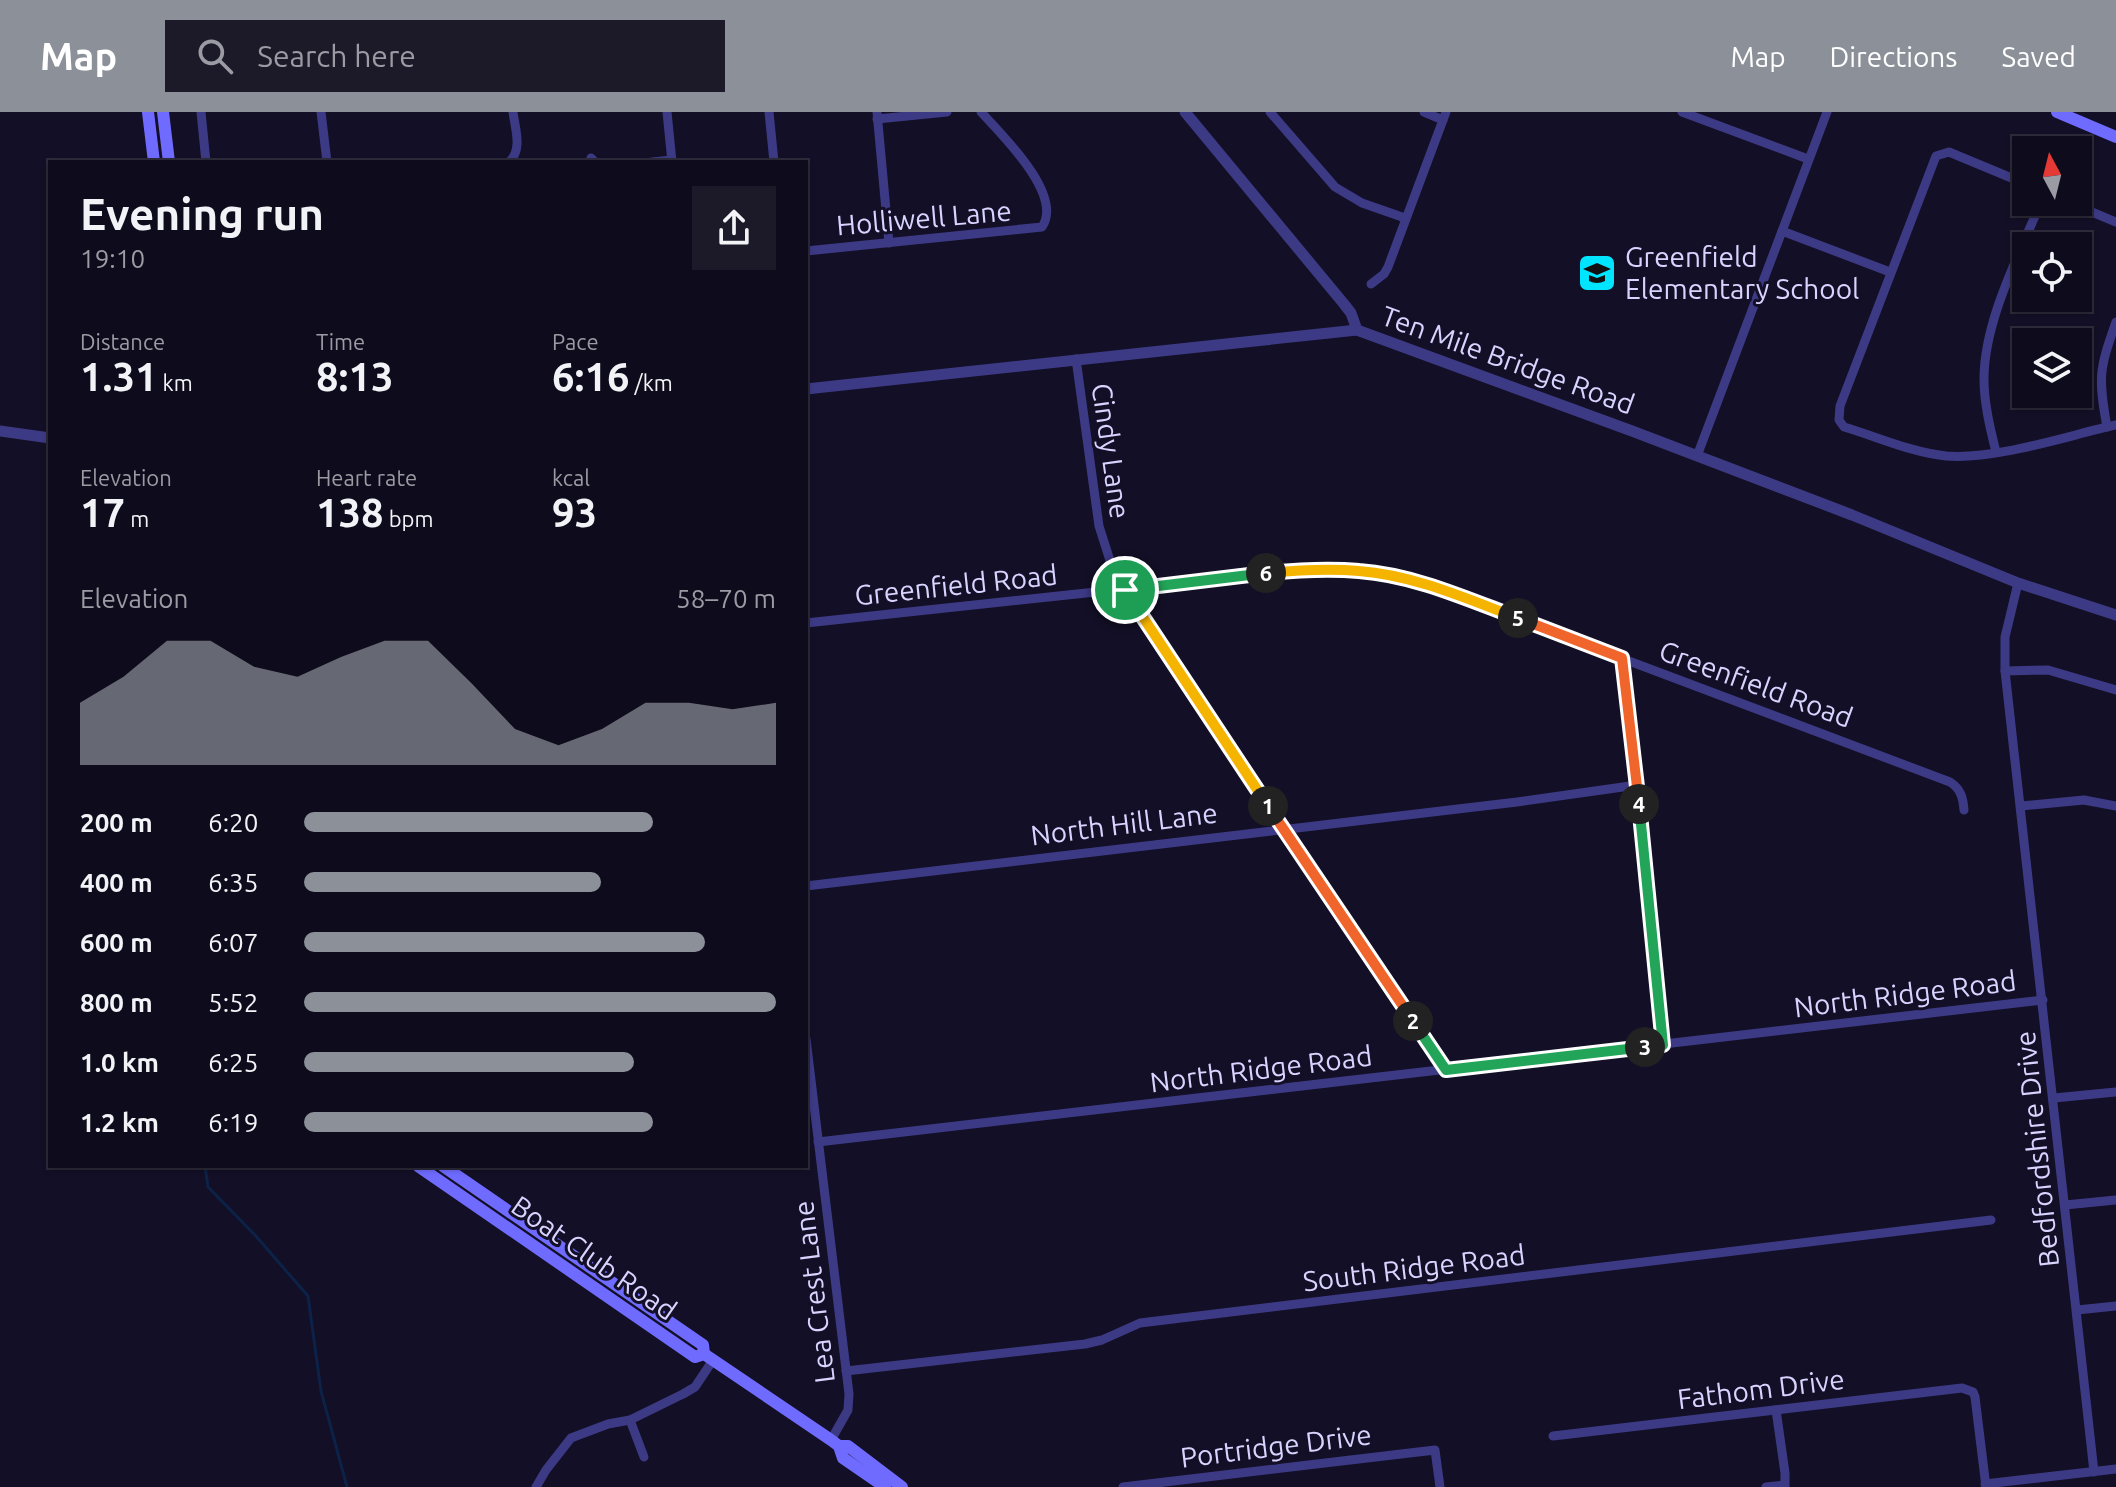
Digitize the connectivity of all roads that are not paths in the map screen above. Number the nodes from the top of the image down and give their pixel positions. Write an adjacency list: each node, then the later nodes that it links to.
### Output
1 (148, 112): 20 (main road)
2 (163, 112): 21 (main road)
3 (201, 112): 22 (street)
4 (321, 112): 23 (street)
5 (513, 112): 24 (street)
6 (667, 112): 25 (street)
7 (769, 112): 26 (street)
8 (947, 112): 16 (street)
9 (981, 112): 33 (street, Holliwell Lane)
10 (1270, 112): 30 (street)
11 (1424, 112): 17 (street)
12 (1682, 112): 19 (street)
13 (1827, 112): 19 (street)
14 (2057, 112): 18 (main road)
15 (1189, 113): 38 (street)
16 (877, 116): 33 (street)
17 (1444, 116): 30 (street)
18 (2116, 137)
19 (1808, 159): 32 (street)
20 (154, 160)
21 (169, 160)
22 (206, 160)
23 (327, 160)
24 (512, 160)
25 (672, 160)
26 (774, 160)
27 (2012, 178): 35 (street)
28 (2092, 212): 31 (street)
29 (2035, 216): 44 (street)
30 (1405, 218): 36 (street)
31 (2116, 222)
32 (1782, 231): 35 (street); 45 (street)
33 (889, 243): 34 (street, Holliwell Lane)
34 (808, 251)
35 (1890, 272): 44 (street)
36 (1371, 284)
37 (2116, 322): 41 (street)
38 (1357, 330): 39 (street, Ten Mile Bridge Road); 45 (street, Ten Mile Bridge Road)
39 (1076, 359): 40 (street, Ten Mile Bridge Road); 47 (street, Cindy Lane)
40 (808, 389)
41 (2112, 426): 44 (street)
42 (0, 431): 43 (street)
43 (48, 438)
44 (1996, 452)
45 (1697, 456): 46 (street, Ten Mile Bridge Road)
46 (2018, 583): 48 (street, Ten Mile Bridge Road); 51 (street, Bedfordshire Drive)
47 (1125, 590): 49 (street, Greenfield Road); 50 (street, Greenfield Road); 57 (street, Cindy Lane)
48 (2116, 615)
49 (808, 623)
50 (1622, 658): 53 (street); 56 (street, Greenfield Road)
51 (2005, 671): 52 (street); 54 (street, Bedfordshire Drive)
52 (2116, 690)
53 (1637, 785): 57 (street, North Hill Lane); 60 (street)
54 (2021, 806): 55 (street); 59 (street, Bedfordshire Drive)
55 (2116, 806)
56 (1964, 810)
57 (1283, 828): 58 (street, North Hill Lane); 62 (street, Cindy Lane)
58 (808, 886)
59 (2043, 1000): 60 (street, North Ridge Road); 64 (street, Bedfordshire Drive)
60 (1663, 1045): 62 (street, North Ridge Road)
61 (808, 1069): 65 (street, Lea Crest Lane)
62 (1446, 1070): 65 (street, North Ridge Road)
63 (2116, 1092): 64 (street)
64 (2054, 1098): 69 (street, Bedfordshire Drive)
65 (818, 1142): 74 (street, Lea Crest Lane)
66 (421, 1168): 73 (main road, Boat Club Road)
67 (450, 1168): 73 (main road, Boat Club Road)
68 (2116, 1200): 69 (street)
69 (2065, 1205): 72 (street, Bedfordshire Drive)
70 (1991, 1220): 74 (street, South Ridge Road)
71 (2116, 1306): 72 (street)
72 (2077, 1310): 81 (street, Bedfordshire Drive)
73 (709, 1357): 76 (street); 78 (main road, Boat Club Road)
74 (846, 1371): 78 (street, Lea Crest Lane)
75 (1776, 1410): 77 (street, Fathom Drive); 83 (street); 84 (street, Fathom Drive)
76 (630, 1420): 79 (street); 85 (street)
77 (1553, 1436)
78 (835, 1443): 86 (main road, Boat Club Road); 87 (main road, Boat Club Road)
79 (644, 1457)
80 (2116, 1469): 81 (street)
81 (2094, 1472): 84 (street)
82 (1215, 1474): 88 (street, Portridge Drive); 89 (street); 90 (street, Portridge Drive)
83 (1784, 1486): 91 (street)
84 (1986, 1486)
85 (536, 1487)
86 (885, 1487)
87 (902, 1487)
88 (1123, 1487)
89 (1216, 1487)
90 (1440, 1487)
91 (1766, 1487)

